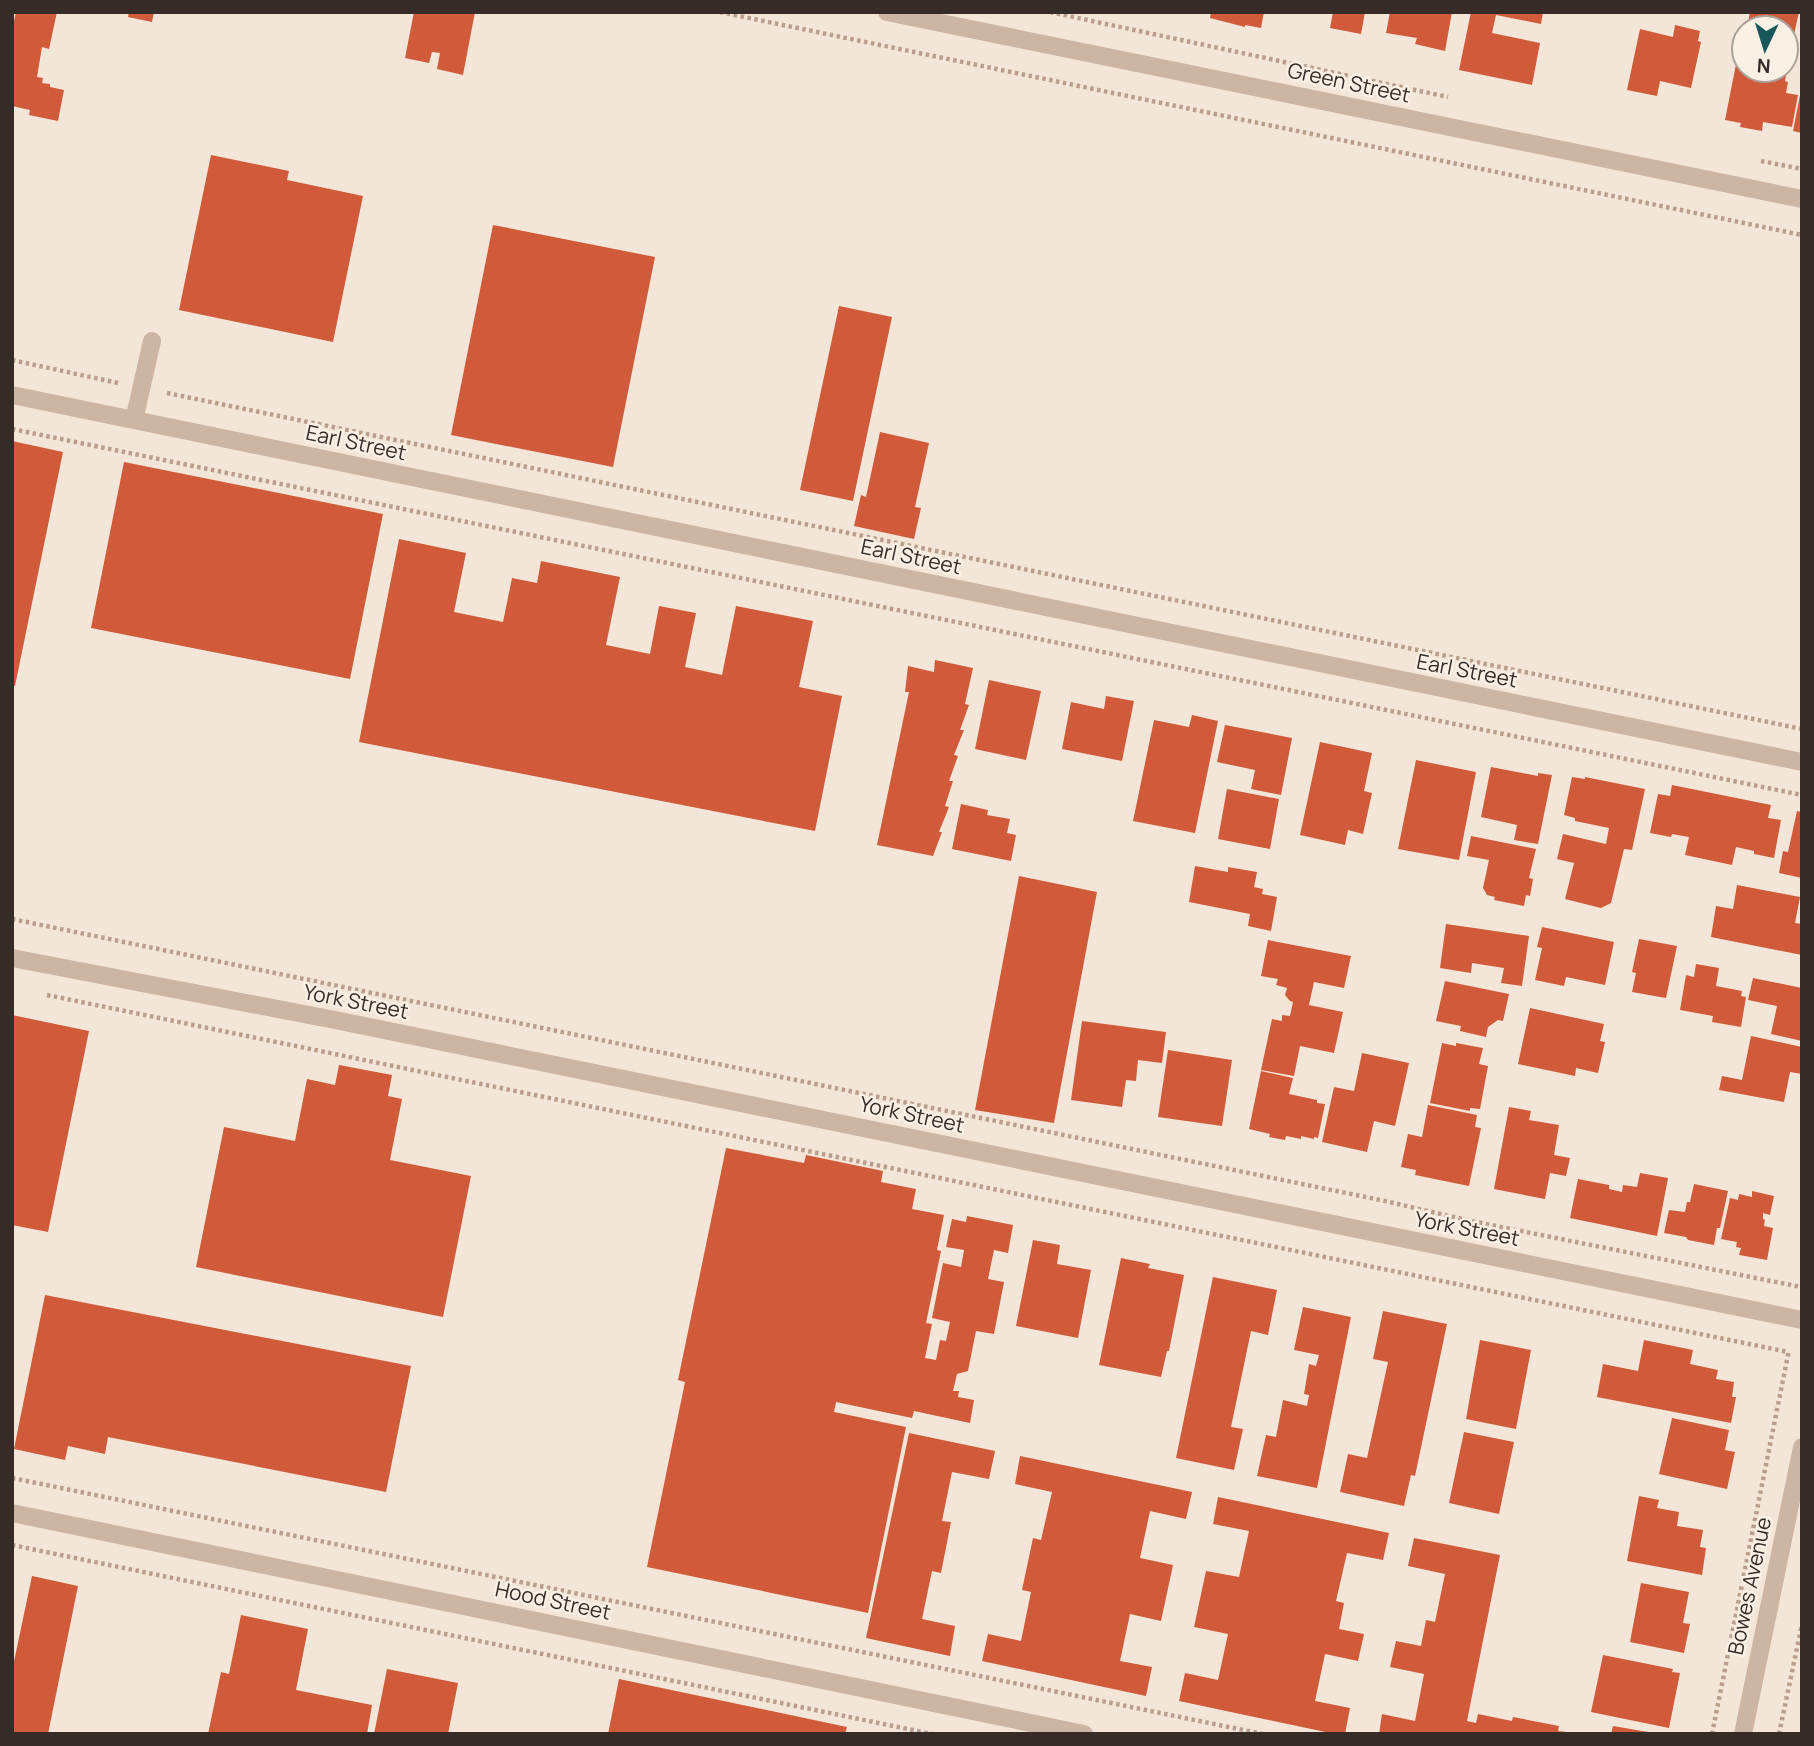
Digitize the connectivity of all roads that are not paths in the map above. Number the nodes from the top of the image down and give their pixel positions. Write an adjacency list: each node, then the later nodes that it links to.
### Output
1 (887, 12): 2 (street, Green Street)
2 (1802, 199)
3 (152, 341): 5 (street)
4 (12, 395): 5 (street, Earl Street)
5 (134, 420): 6 (street, Earl Street)
6 (1802, 762)
7 (12, 958): 8 (street, York Street)
8 (1798, 1320)
9 (1802, 1447): 12 (street, Bowes Avenue)
10 (12, 1513): 11 (street, Hood Street)
11 (1084, 1734)
12 (1743, 1734)

